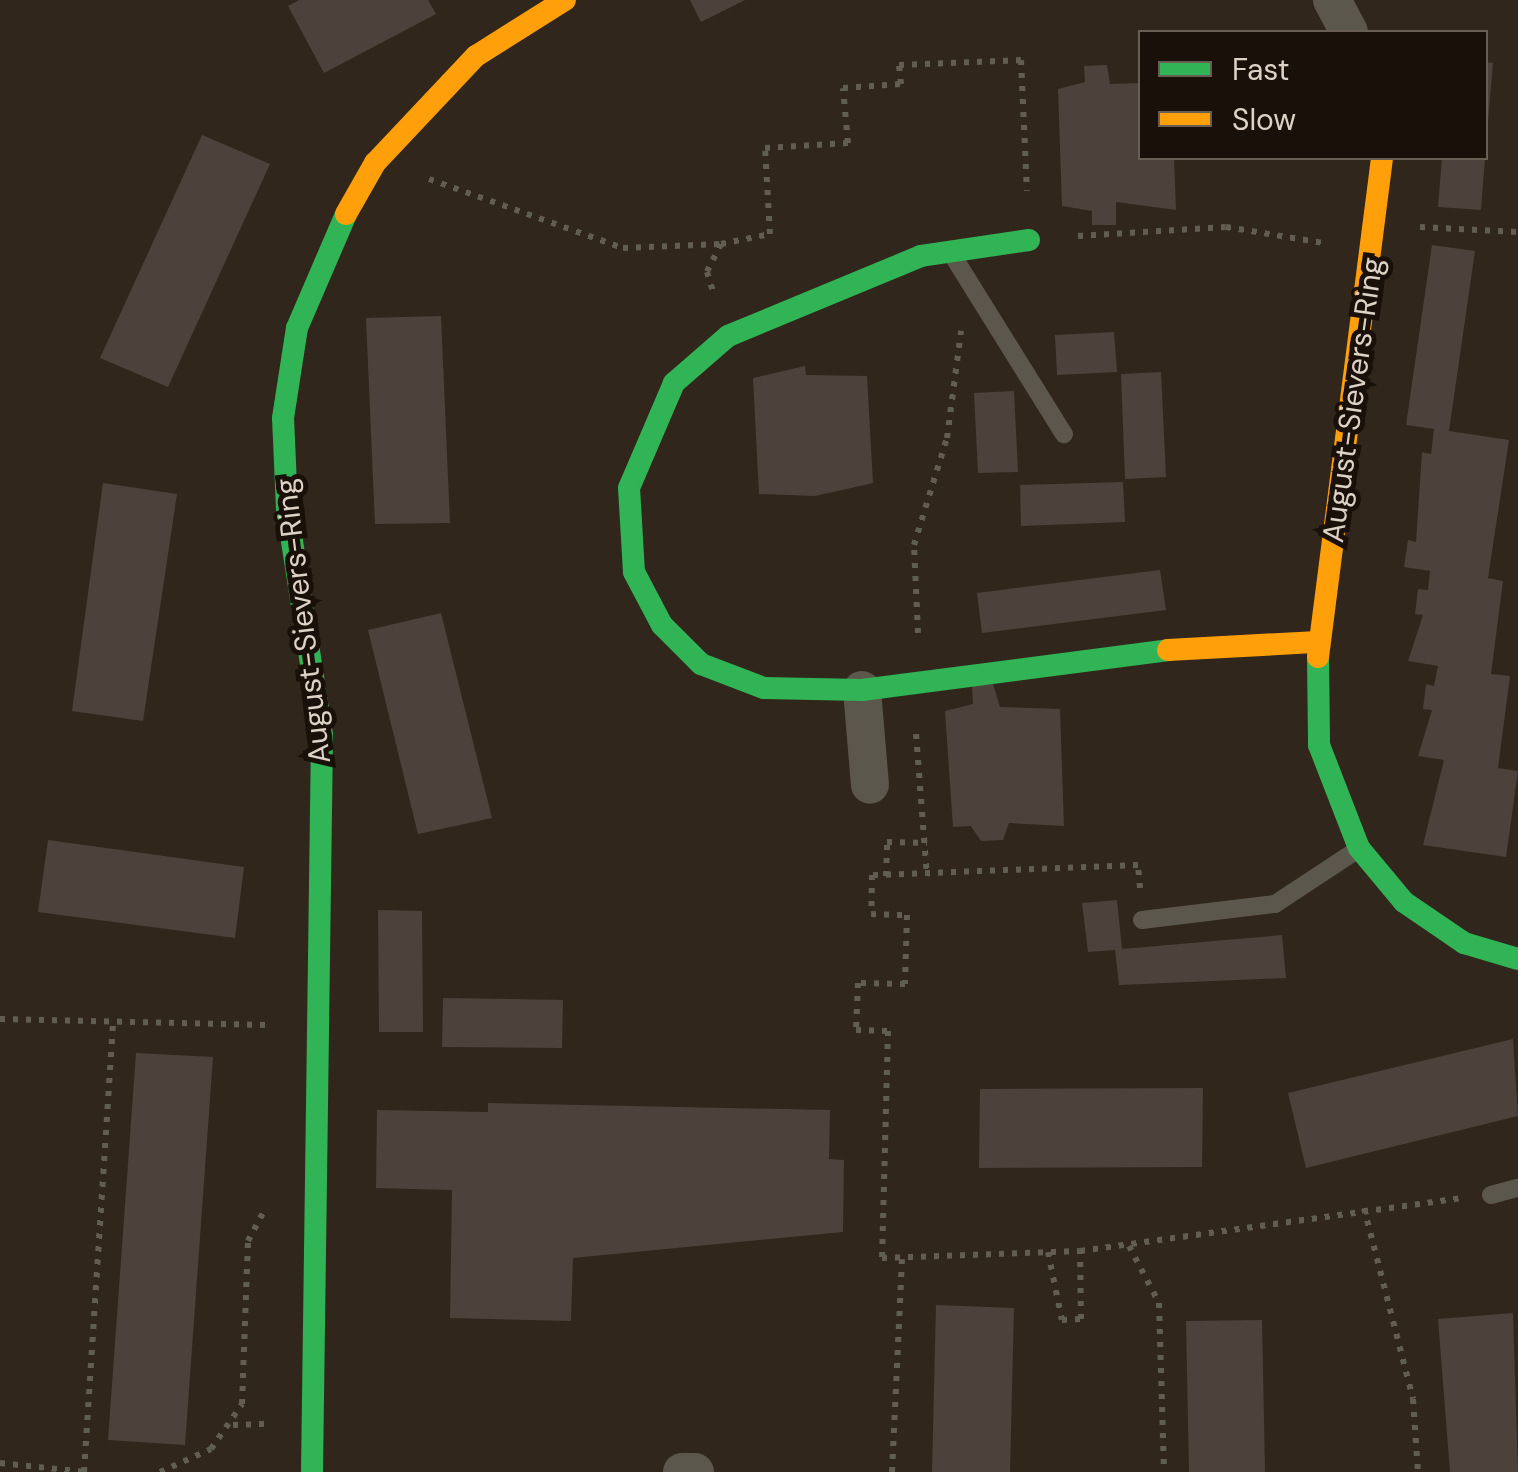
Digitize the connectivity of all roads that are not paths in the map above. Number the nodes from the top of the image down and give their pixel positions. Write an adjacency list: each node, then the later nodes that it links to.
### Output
1 (566, 0): 16 (street, August-Sievers-Ring)
2 (1332, 0): 3 (street)
3 (1347, 30)
4 (1382, 160): 8 (street, August-Sievers-Ring)
5 (1029, 240): 6 (street)
6 (950, 251): 7 (lane); 9 (street)
7 (1064, 434)
8 (1318, 642): 9 (street); 11 (street, August-Sievers-Ring)
9 (862, 690): 10 (street)
10 (870, 784)
11 (1359, 848): 12 (lane); 13 (street, August-Sievers-Ring)
12 (1142, 920)
13 (1518, 959)
14 (1518, 1188): 15 (lane)
15 (1491, 1195)
16 (312, 1472)
17 (682, 1472): 18 (street)
18 (695, 1472)

